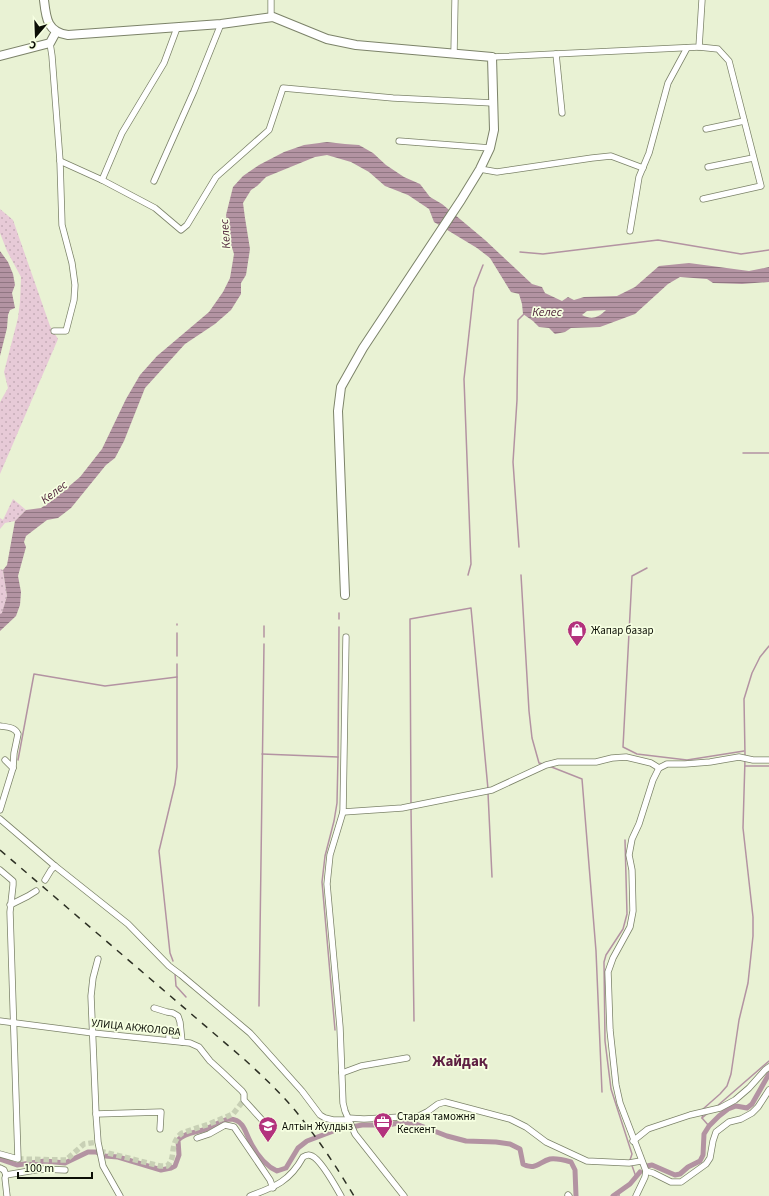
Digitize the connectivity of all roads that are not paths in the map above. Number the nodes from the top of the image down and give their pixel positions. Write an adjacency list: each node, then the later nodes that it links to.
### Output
1 (44, 0): 8 (street)
2 (271, 0): 5 (street)
3 (455, 0): 12 (street)
4 (702, 0): 10 (street)
5 (271, 17): 6 (street); 12 (street)
6 (221, 24): 7 (street); 28 (street)
7 (177, 28): 8 (street); 27 (street)
8 (56, 32): 9 (street)
9 (50, 43): 14 (street); 23 (street)
10 (699, 47): 11 (street); 18 (street)
11 (687, 48): 13 (street); 25 (street)
12 (454, 54): 15 (street)
13 (556, 54): 15 (street); 17 (street)
14 (0, 56)
15 (492, 57): 16 (street)
16 (493, 104): 21 (street); 27 (street)
17 (562, 113)
18 (744, 120): 19 (street); 22 (street)
19 (706, 129)
20 (399, 141): 21 (street)
21 (490, 148): 26 (street)
22 (753, 158): 24 (street); 29 (street)
23 (60, 161): 27 (street); 31 (street)
24 (708, 167)
25 (643, 168): 26 (street); 30 (street)
26 (480, 169): 32 (street)
27 (102, 180)
28 (154, 181)
29 (703, 199)
30 (630, 231)
31 (54, 331)
32 (345, 595)
33 (346, 637): 40 (street)
34 (0, 726): 37 (street)
35 (5, 760): 37 (street)
36 (769, 760): 38 (street)
37 (13, 768): 39 (street)
38 (659, 768): 40 (street); 64 (street)
39 (0, 810)
40 (343, 812): 57 (street)
41 (0, 818): 42 (street)
42 (55, 866): 44 (street); 60 (street)
43 (0, 870): 46 (street)
44 (45, 880)
45 (36, 891): 46 (street)
46 (10, 905): 50 (street)
47 (98, 959): 52 (street)
48 (154, 1008): 54 (street)
49 (0, 1021): 50 (street, УЛИЦА АКЖОЛОВА)
50 (13, 1023): 52 (street, УЛИЦА АКЖОЛОВА); 65 (street)
51 (169, 1031): 53 (street)
52 (93, 1033): 53 (street, УЛИЦА АКЖОЛОВА); 59 (street)
53 (169, 1040): 54 (street, УЛИЦА АКЖОЛОВА)
54 (182, 1042): 62 (street, УЛИЦА АКЖОЛОВА)
55 (408, 1058): 57 (street)
56 (769, 1067): 64 (street)
57 (342, 1073): 60 (street)
58 (769, 1090): 69 (street)
59 (96, 1114): 61 (street); 73 (street)
60 (349, 1121): 66 (street); 76 (street)
61 (160, 1129)
62 (272, 1131)
63 (197, 1138): 71 (street)
64 (634, 1141): 66 (street)
65 (0, 1154)
66 (642, 1161): 69 (street)
67 (0, 1168): 70 (street)
68 (65, 1170): 70 (street)
69 (646, 1171): 77 (street)
70 (6, 1175): 72 (street)
71 (273, 1188): 74 (street); 75 (street)
72 (7, 1196)
73 (120, 1196)
74 (250, 1196)
75 (341, 1196)
76 (404, 1196)
77 (636, 1196)

